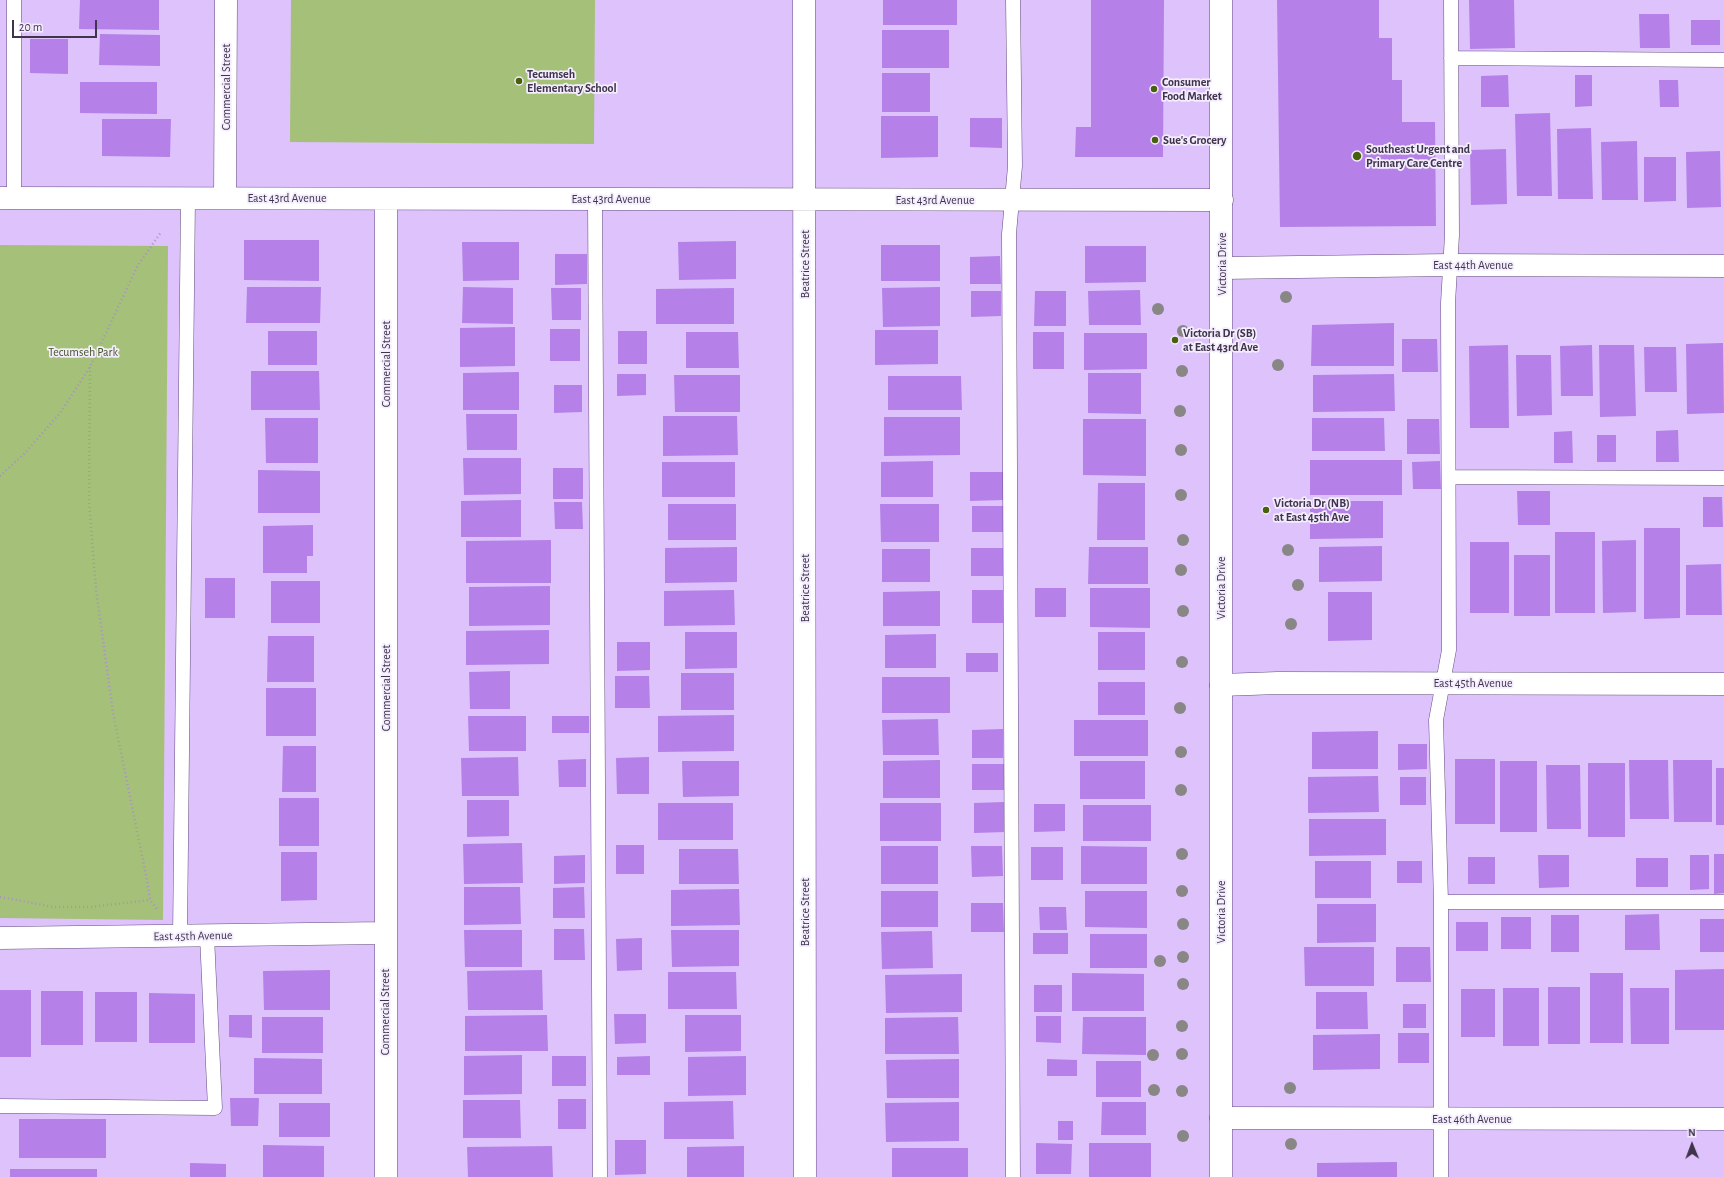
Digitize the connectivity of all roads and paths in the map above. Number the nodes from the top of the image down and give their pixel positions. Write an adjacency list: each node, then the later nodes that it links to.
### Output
1 (14, 0): 9 (lane)
2 (226, 0): 11 (street, Commercial Street)
3 (804, 0): 14 (street, Beatrice Street)
4 (1014, 0): 15 (lane)
5 (1221, 0): 16 (street, Victoria Drive)
6 (1450, 0): 7 (lane)
7 (1451, 58): 8 (lane); 18 (lane)
8 (1724, 60)
9 (7, 198): 10 (street, East 43rd Avenue)
10 (188, 198): 11 (street, East 43rd Avenue); 33 (lane)
11 (225, 198): 12 (street, East 43rd Avenue)
12 (386, 199): 13 (street, East 43rd Avenue); 32 (street, Commercial Street)
13 (595, 199): 14 (street, East 43rd Avenue); 41 (lane)
14 (805, 200): 15 (street, East 43rd Avenue); 42 (street, Beatrice Street)
15 (1012, 200): 16 (street, East 43rd Avenue); 43 (lane)
16 (1222, 200): 20 (street, Victoria Drive)
17 (161, 232): 21 (path)
18 (1450, 265): 19 (street, East 44th Avenue); 20 (street, East 44th Avenue); 23 (lane)
19 (1724, 266)
20 (1222, 268): 27 (street, Victoria Drive)
21 (90, 368): 22 (path); 29 (path)
22 (0, 476)
23 (1450, 477): 24 (lane); 25 (lane)
24 (1724, 478)
25 (1443, 683): 26 (street, East 45th Avenue); 27 (street, East 45th Avenue); 30 (lane)
26 (1724, 684)
27 (1222, 685): 37 (street, Victoria Drive)
28 (0, 897): 29 (path)
29 (150, 900): 33 (path)
30 (1441, 902): 31 (lane); 38 (lane)
31 (1724, 902)
32 (385, 933): 34 (street, East 45th Avenue); 40 (street, Commercial Street)
33 (180, 936): 34 (street, East 45th Avenue); 35 (street, East 45th Avenue)
34 (207, 936): 36 (lane)
35 (0, 938)
36 (0, 1106)
37 (1221, 1118): 38 (street, East 46th Avenue); 44 (street, Victoria Drive)
38 (1442, 1119): 39 (street, East 46th Avenue); 45 (lane)
39 (1724, 1119)
40 (386, 1177)
41 (600, 1177)
42 (805, 1177)
43 (1013, 1177)
44 (1221, 1177)
45 (1441, 1177)

